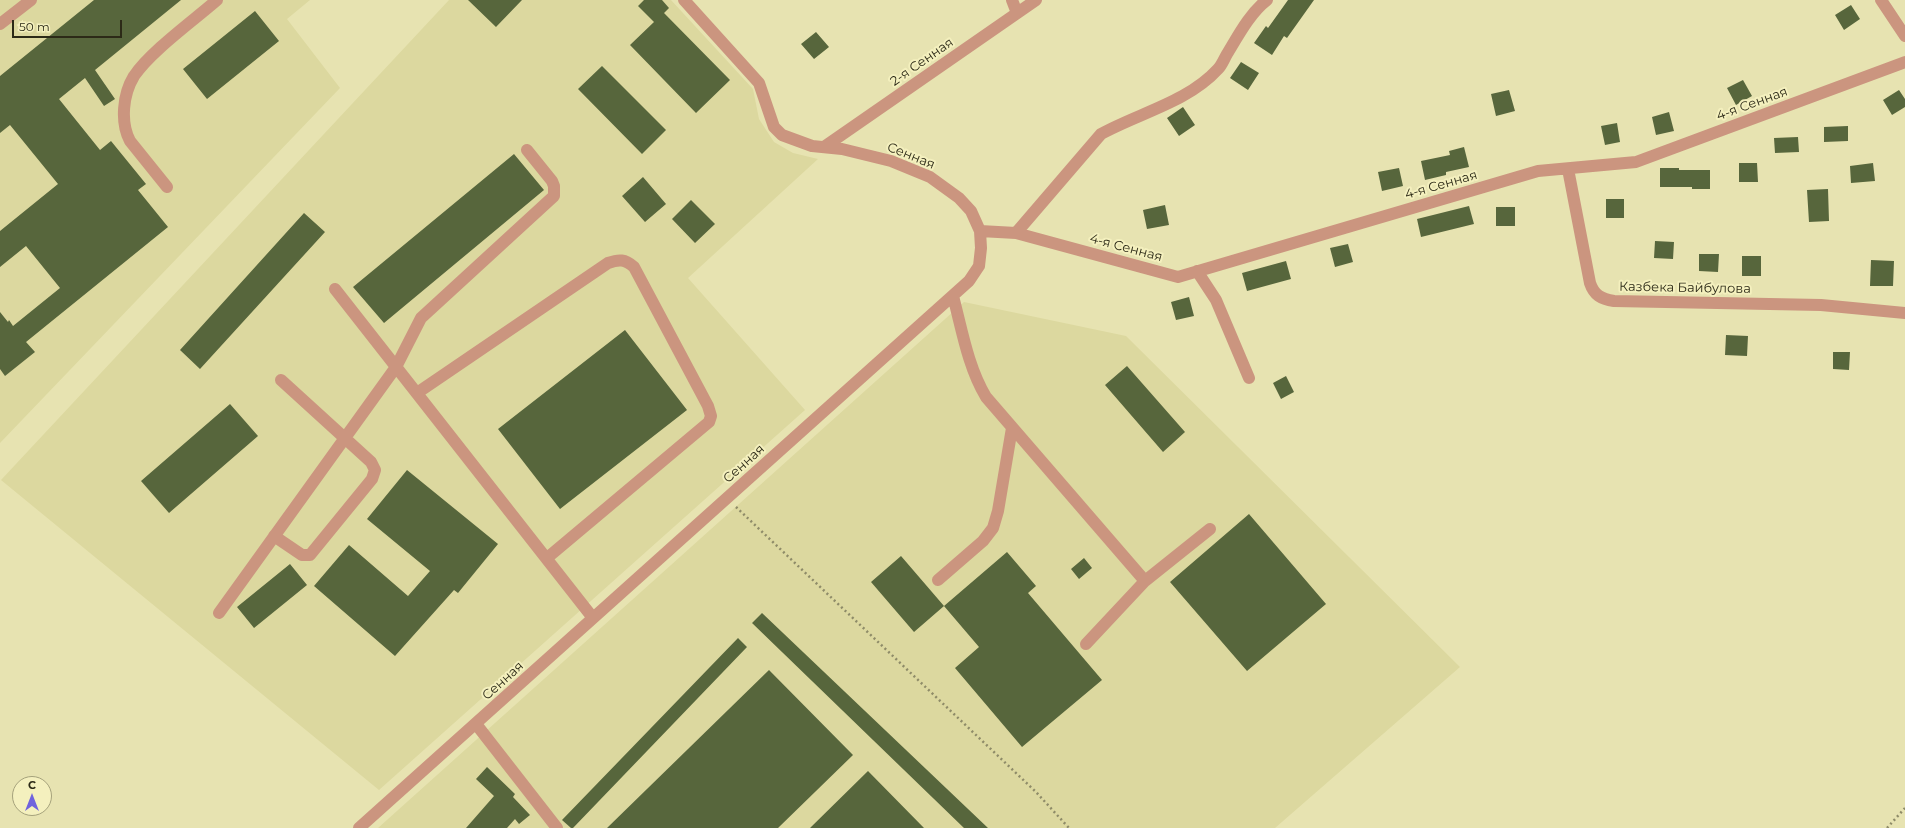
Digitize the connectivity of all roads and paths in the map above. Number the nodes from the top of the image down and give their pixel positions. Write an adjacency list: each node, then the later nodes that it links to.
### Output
1 (31, 0): 9 (street)
2 (217, 0): 15 (street)
3 (684, 0): 12 (street, Сенная)
4 (1012, 0): 8 (street)
5 (1036, 0): 8 (street, 2-я Сенная)
6 (1267, 0): 17 (street)
7 (1881, 0): 10 (street)
8 (1017, 13): 12 (street, 2-я Сенная)
9 (0, 24)
10 (1905, 36)
11 (1905, 62): 14 (street, 4-я Сенная)
12 (824, 147): 16 (street, Сенная)
13 (527, 150): 22 (street)
14 (1568, 169): 18 (street, 4-я Сенная); 21 (street, Казбека Байбулова)
15 (167, 187)
16 (980, 231): 17 (street, 4-я Сенная); 20 (street, Сенная)
17 (1016, 234): 18 (street, 4-я Сенная)
18 (1197, 271): 23 (street)
19 (335, 289): 22 (street)
20 (954, 296): 26 (street); 28 (street, Сенная)
21 (1905, 312)
22 (396, 367): 25 (street); 27 (street)
23 (1249, 378)
24 (281, 380): 27 (street)
25 (417, 393): 31 (street); 31 (street)
26 (1012, 428): 32 (street); 33 (street)
27 (345, 439): 30 (street); 30 (street)
28 (727, 498): 35 (street, Сенная); 41 (path)
29 (1210, 529): 33 (street)
30 (274, 536): 34 (street)
31 (546, 558): 35 (street)
32 (938, 580)
33 (1145, 581): 36 (street)
34 (219, 613)
35 (593, 618): 37 (street, Сенная)
36 (1086, 644)
37 (476, 724): 39 (street); 40 (street, Сенная)
38 (1905, 808): 42 (path)
39 (554, 825)
40 (359, 828)
41 (1069, 828)
42 (1887, 828)

